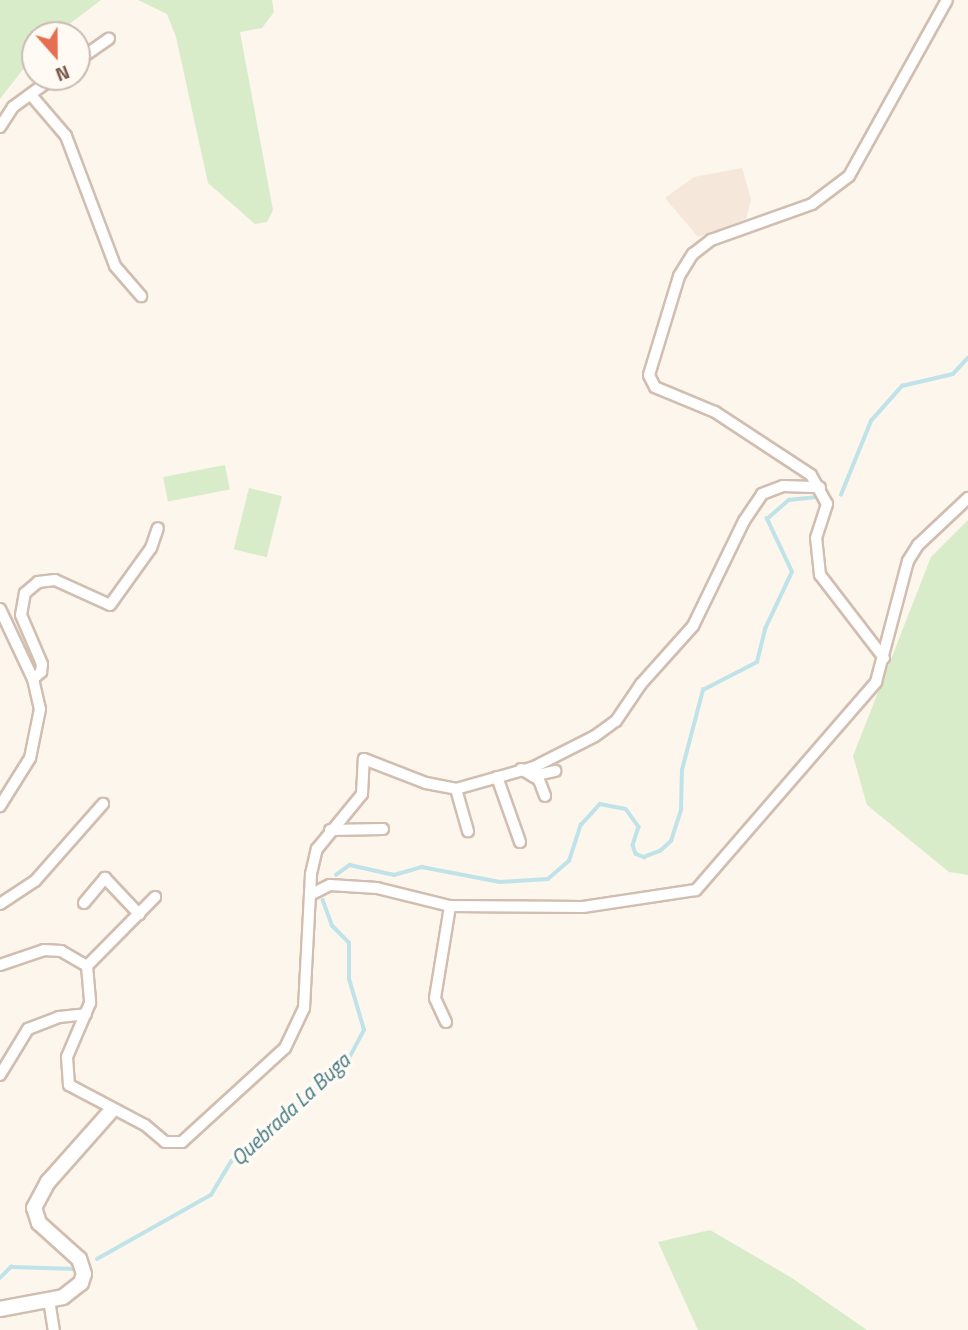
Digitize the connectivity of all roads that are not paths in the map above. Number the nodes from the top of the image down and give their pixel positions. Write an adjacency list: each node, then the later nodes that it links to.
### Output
1 (947, 0): 8 (street)
2 (109, 40): 3 (street)
3 (91, 52)
4 (36, 91): 5 (street)
5 (31, 95): 6 (street); 7 (street)
6 (0, 127)
7 (141, 296)
8 (820, 487): 12 (street); 14 (street)
9 (968, 498): 12 (street)
10 (158, 528): 13 (street)
11 (0, 609): 13 (street)
12 (884, 658): 30 (street)
13 (33, 679): 20 (street)
14 (521, 769): 16 (street); 17 (street)
15 (555, 771): 16 (street)
16 (533, 776): 19 (street)
17 (497, 778): 18 (street); 25 (street)
18 (456, 789): 23 (street); 24 (street)
19 (545, 796)
20 (0, 804)
21 (103, 804): 29 (street)
22 (383, 829): 23 (street)
23 (330, 830): 26 (street)
24 (468, 831)
25 (520, 842)
26 (310, 895): 30 (street); 37 (street)
27 (155, 897): 31 (street)
28 (84, 903): 31 (street)
29 (0, 904)
30 (450, 906): 35 (street)
31 (139, 914): 33 (street)
32 (0, 965): 33 (street)
33 (87, 965): 34 (street)
34 (86, 1014): 36 (street); 37 (street)
35 (446, 1021)
36 (0, 1075)
37 (112, 1110): 38 (street)
38 (49, 1300): 39 (street); 40 (street)
39 (0, 1309)
40 (54, 1330)

